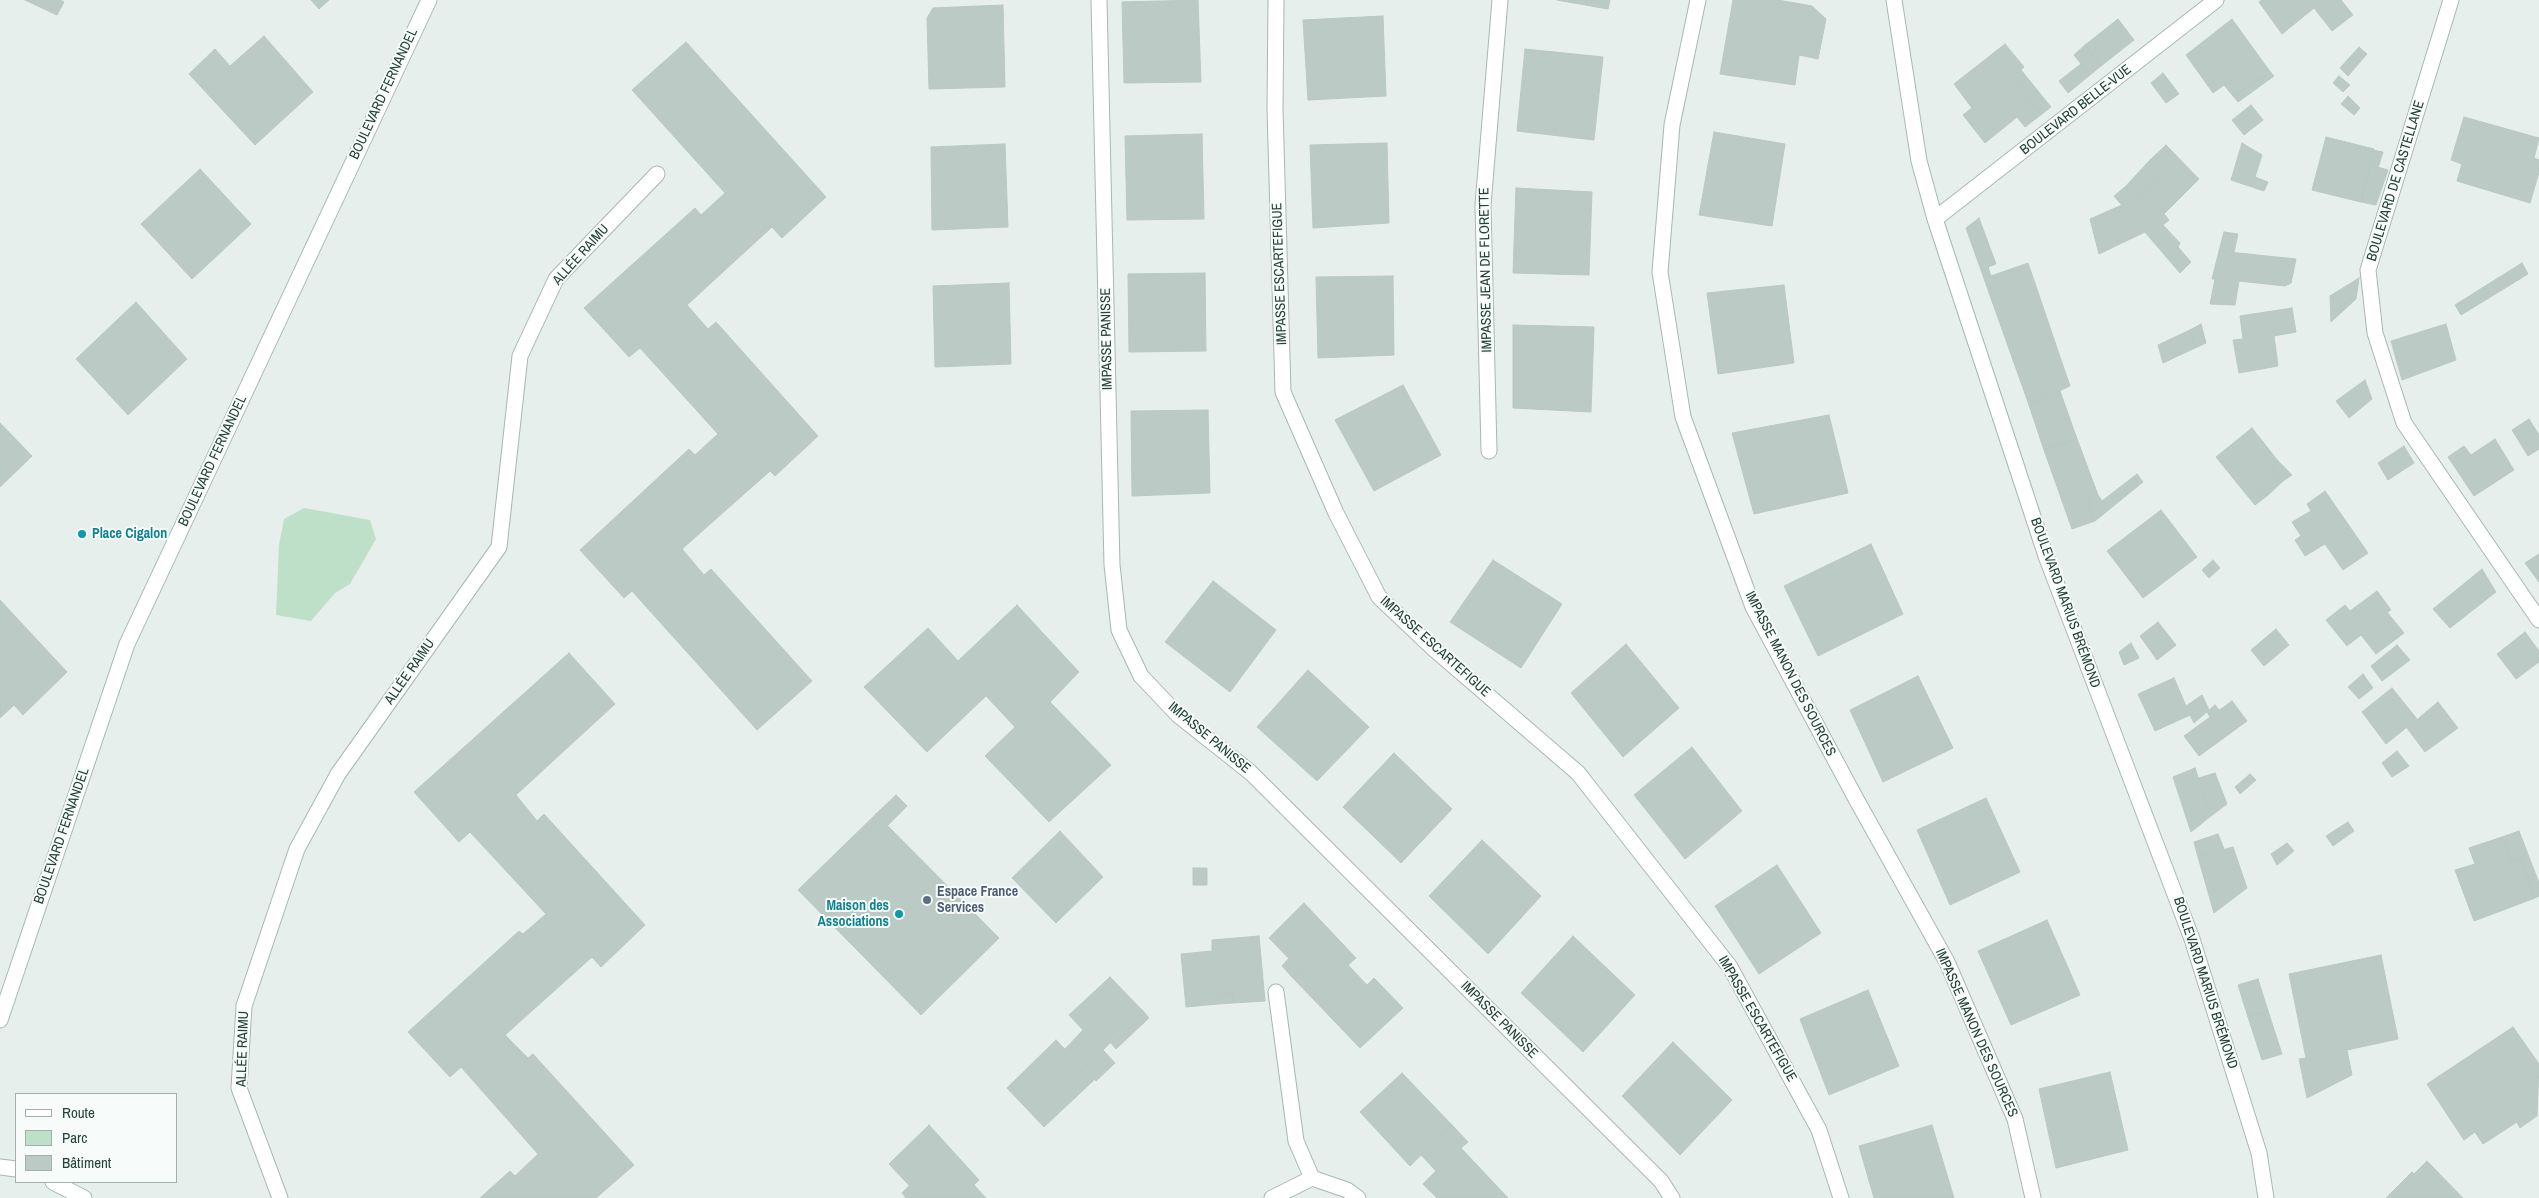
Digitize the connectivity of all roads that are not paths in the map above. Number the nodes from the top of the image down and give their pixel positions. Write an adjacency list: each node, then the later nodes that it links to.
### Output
1 (429, 0): 14 (street, BOULEVARD FERNANDEL)
2 (1099, 0): 23 (street, IMPASSE PANISSE)
3 (1276, 0): 24 (street, IMPASSE ESCARTEFIGUE)
4 (1500, 0): 11 (street, IMPASSE JEAN DE FLORETTE)
5 (1698, 0): 25 (street, IMPASSE MANON DES SOURCES)
6 (1894, 0): 10 (street, BOULEVARD MARIUS BRÉMOND)
7 (2216, 0): 10 (street, BOULEVARD BELLE-VUE)
8 (2451, 0): 12 (street, BOULEVARD DE CASTELLANE)
9 (657, 174): 20 (street, ALLÉE RAIMU)
10 (1935, 219): 26 (street, BOULEVARD MARIUS BRÉMOND)
11 (1489, 451)
12 (2539, 620)
13 (1276, 992): 17 (street)
14 (0, 1020)
15 (0, 1167): 16 (street)
16 (15, 1169)
17 (1312, 1178): 21 (street); 22 (street)
18 (55, 1183): 19 (street)
19 (84, 1198)
20 (280, 1198)
21 (1272, 1198)
22 (1358, 1198)
23 (1672, 1198)
24 (1841, 1198)
25 (2033, 1198)
26 (2266, 1198)

